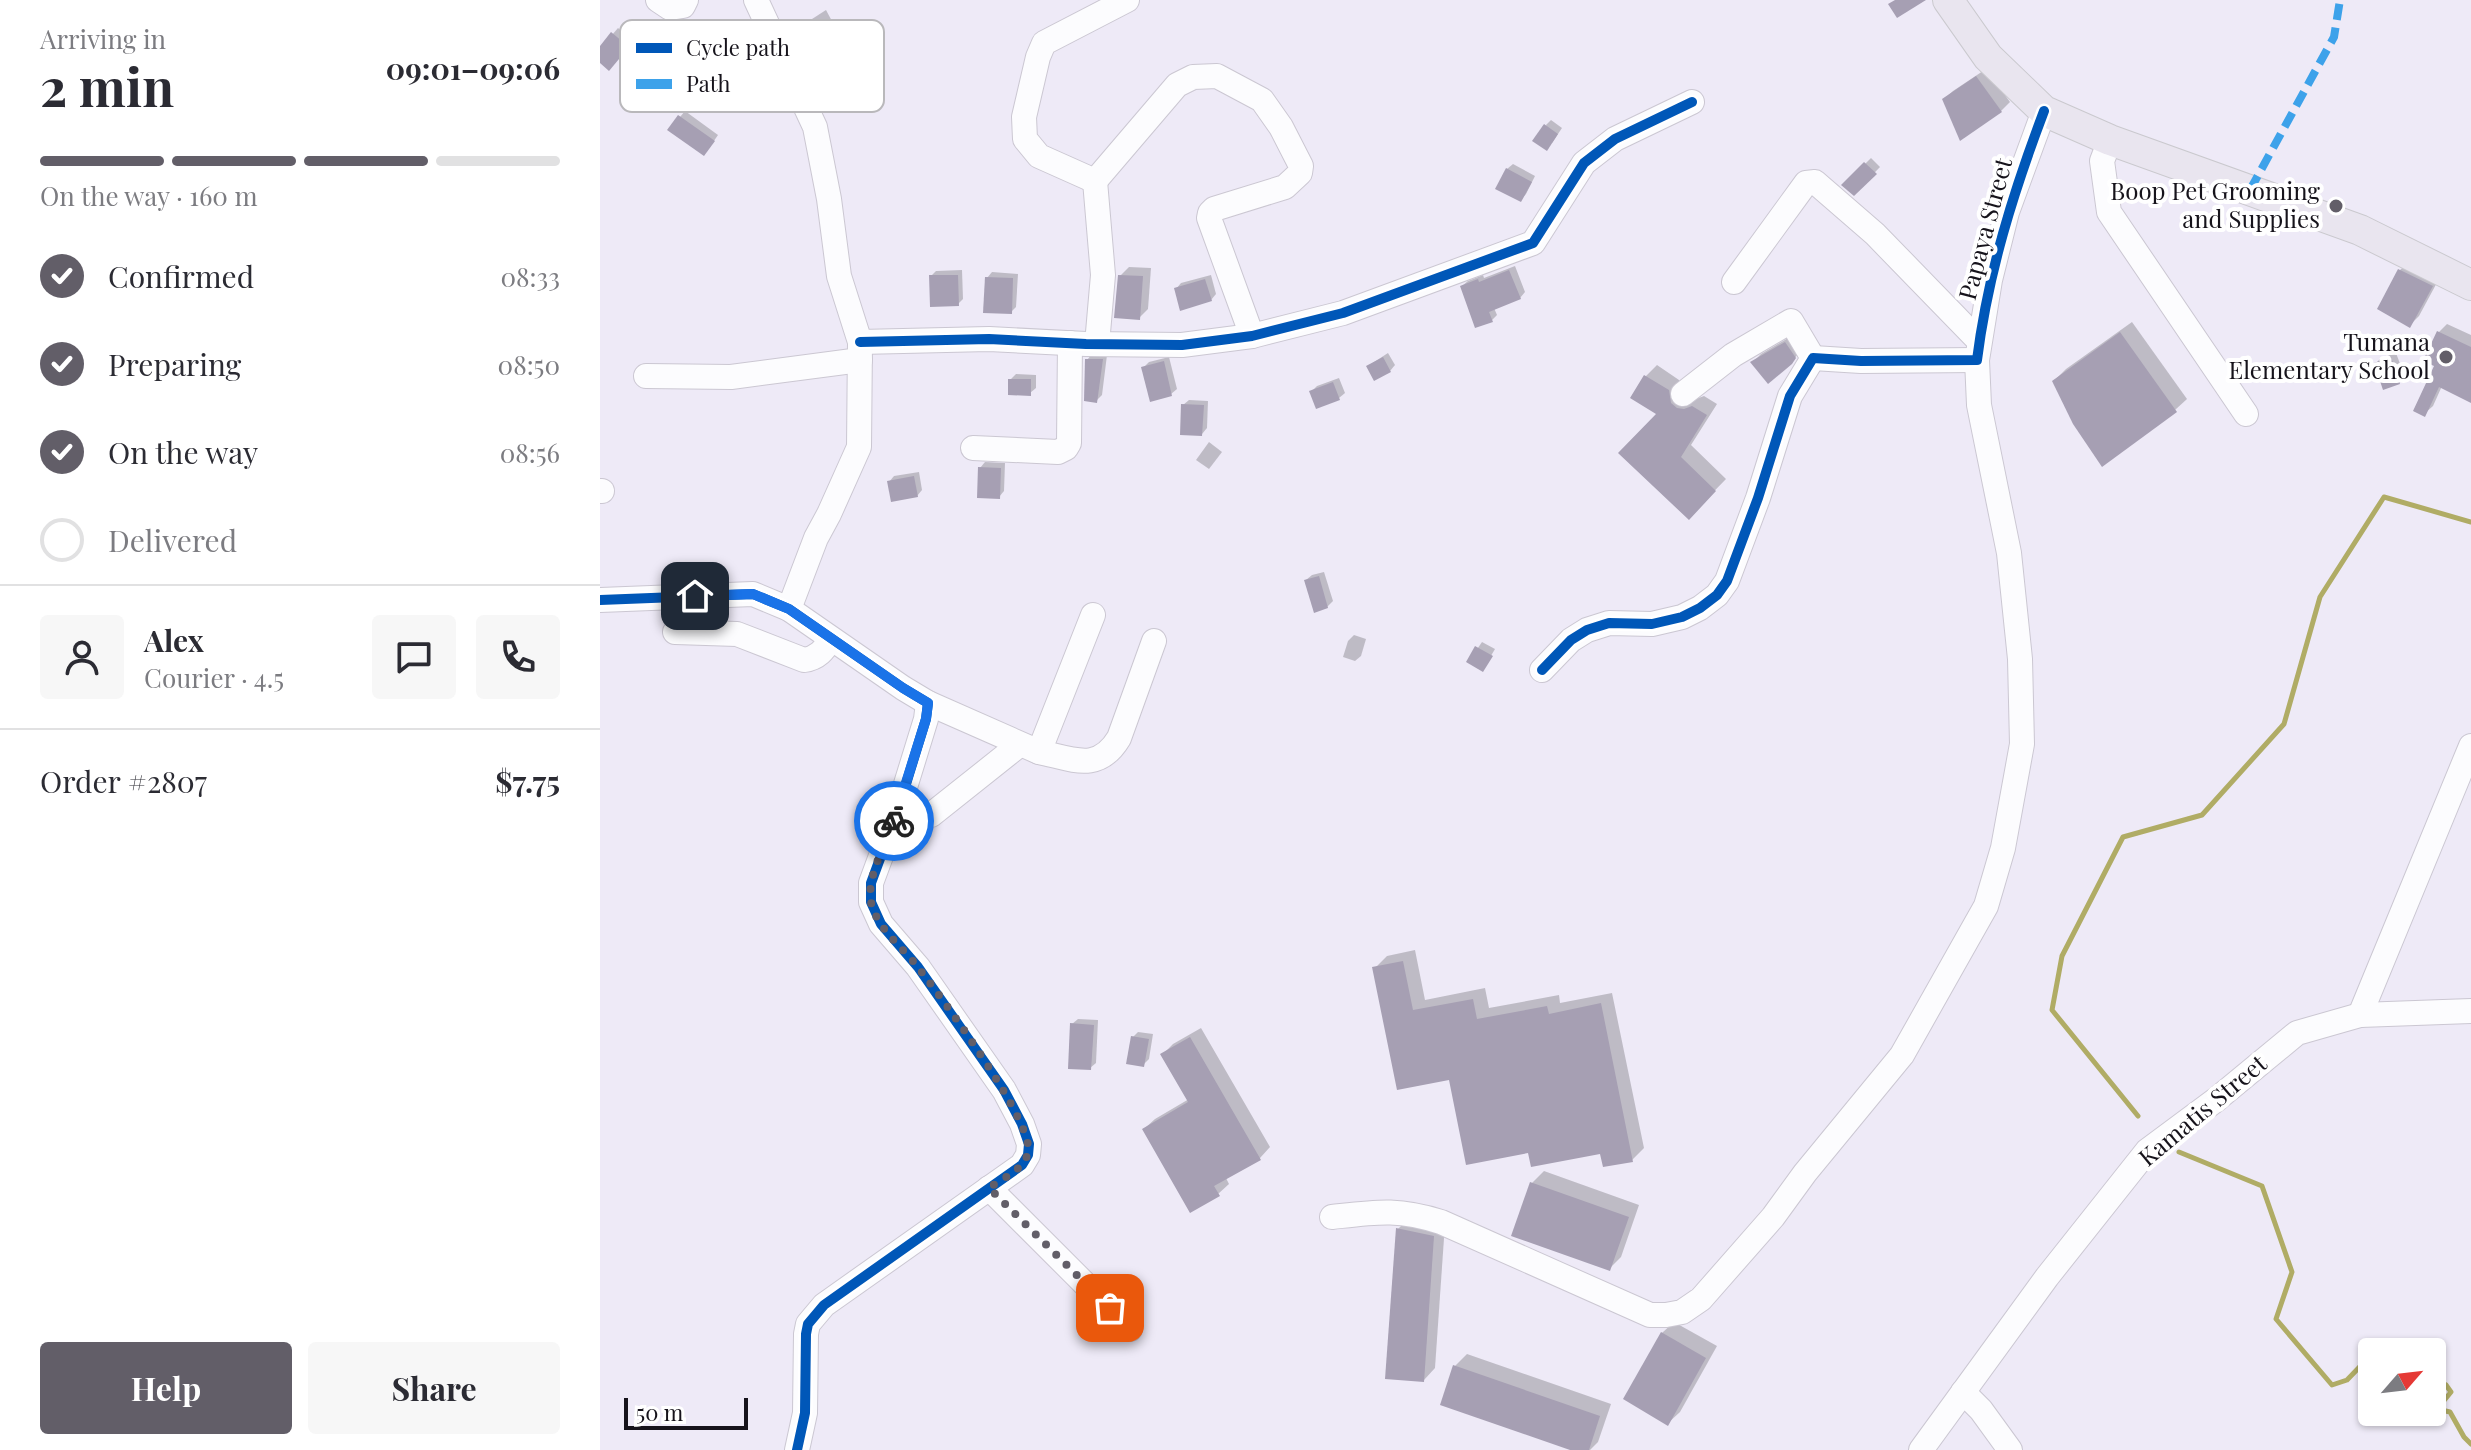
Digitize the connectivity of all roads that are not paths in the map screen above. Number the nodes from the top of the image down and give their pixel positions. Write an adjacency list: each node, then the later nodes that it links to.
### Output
1 (658, 0): 2 (street)
2 (686, 0)
3 (756, 0): 6 (street)
4 (1127, 0): 11 (street)
5 (1948, 0): 8 (main road)
6 (765, 20)
7 (1692, 102): 14 (street)
8 (2044, 111): 10 (main road); 17 (street, Papaya Street)
9 (808, 112): 18 (street)
10 (2110, 140): 13 (main road); 22 (street)
11 (1095, 181): 14 (street); 16 (street)
12 (1734, 282): 17 (street)
13 (2471, 285)
14 (1252, 336): 16 (street)
15 (1070, 343): 16 (street); 18 (street); 23 (street)
16 (1097, 344)
17 (1978, 350): 19 (street); 38 (street, Papaya Street)
18 (860, 351): 20 (street); 25 (street)
19 (1813, 358): 21 (street); 30 (street)
20 (646, 376)
21 (1683, 394)
22 (2246, 414)
23 (973, 448)
24 (600, 600): 25 (street)
25 (789, 609): 28 (street)
26 (1093, 615): 33 (street)
27 (675, 632): 28 (street)
28 (831, 639): 31 (street)
29 (1154, 641): 33 (street)
30 (1542, 670)
31 (928, 703): 33 (street); 37 (street)
32 (2471, 746): 36 (street)
33 (1029, 748): 34 (street)
34 (931, 815)
35 (2471, 1011): 36 (street, Kamatis Street)
36 (2360, 1015): 40 (street, Kamatis Street)
37 (989, 1188): 39 (street); 41 (street)
38 (1332, 1217)
39 (1130, 1329)
40 (1963, 1392): 42 (street, Kamatis Street); 43 (street)
41 (797, 1450)
42 (1921, 1450)
43 (2010, 1450)

